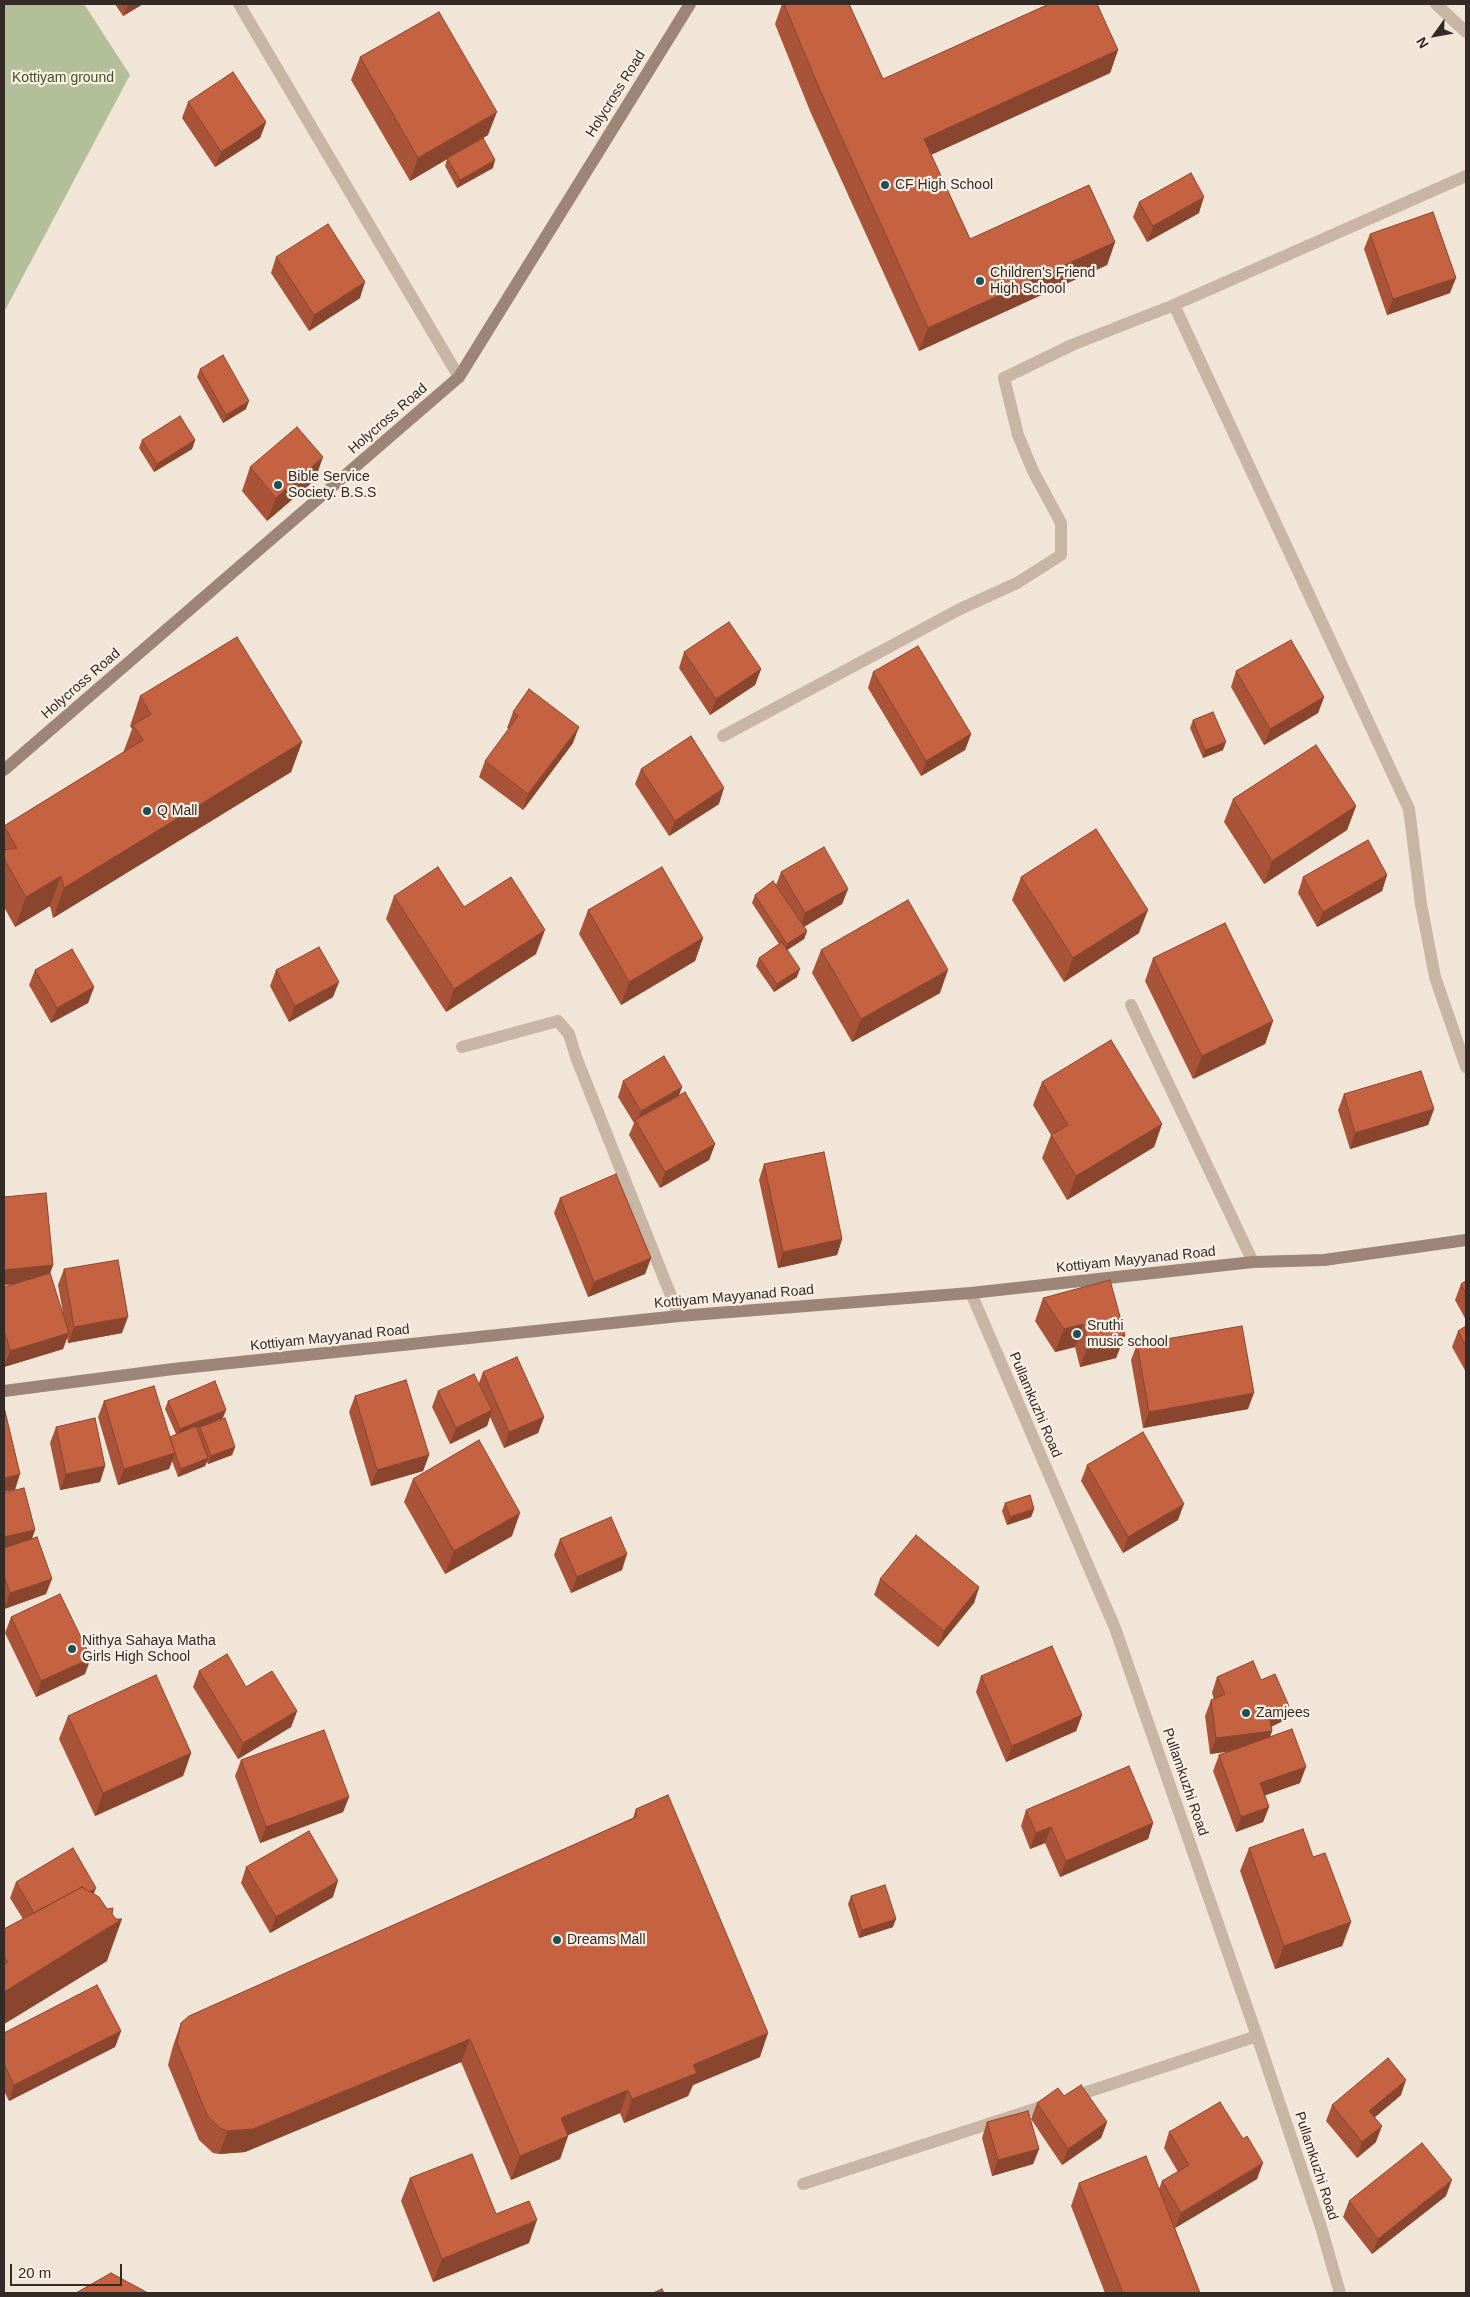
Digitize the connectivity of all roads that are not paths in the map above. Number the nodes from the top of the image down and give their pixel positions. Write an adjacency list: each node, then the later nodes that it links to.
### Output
1 (239, 4): 7 (street)
2 (690, 4): 7 (main road, Holycross Road)
3 (1436, 4): 4 (street)
4 (1466, 32)
5 (1466, 176): 6 (street)
6 (1174, 305): 8 (street); 12 (street)
7 (459, 377): 9 (main road, Holycross Road)
8 (723, 736)
9 (4, 770)
10 (1131, 1005): 14 (street)
11 (462, 1047): 16 (street)
12 (1466, 1067)
13 (1466, 1240): 14 (main road, Kottiyam Mayyanad Road)
14 (1253, 1262): 15 (main road, Kottiyam Mayyanad Road)
15 (970, 1293): 16 (main road, Kottiyam Mayyanad Road); 18 (street, Pullamkuzhi Road)
16 (679, 1316): 17 (main road, Kottiyam Mayyanad Road)
17 (4, 1391)
18 (1257, 2036): 19 (street); 20 (street, Pullamkuzhi Road)
19 (803, 2184)
20 (1340, 2293)

